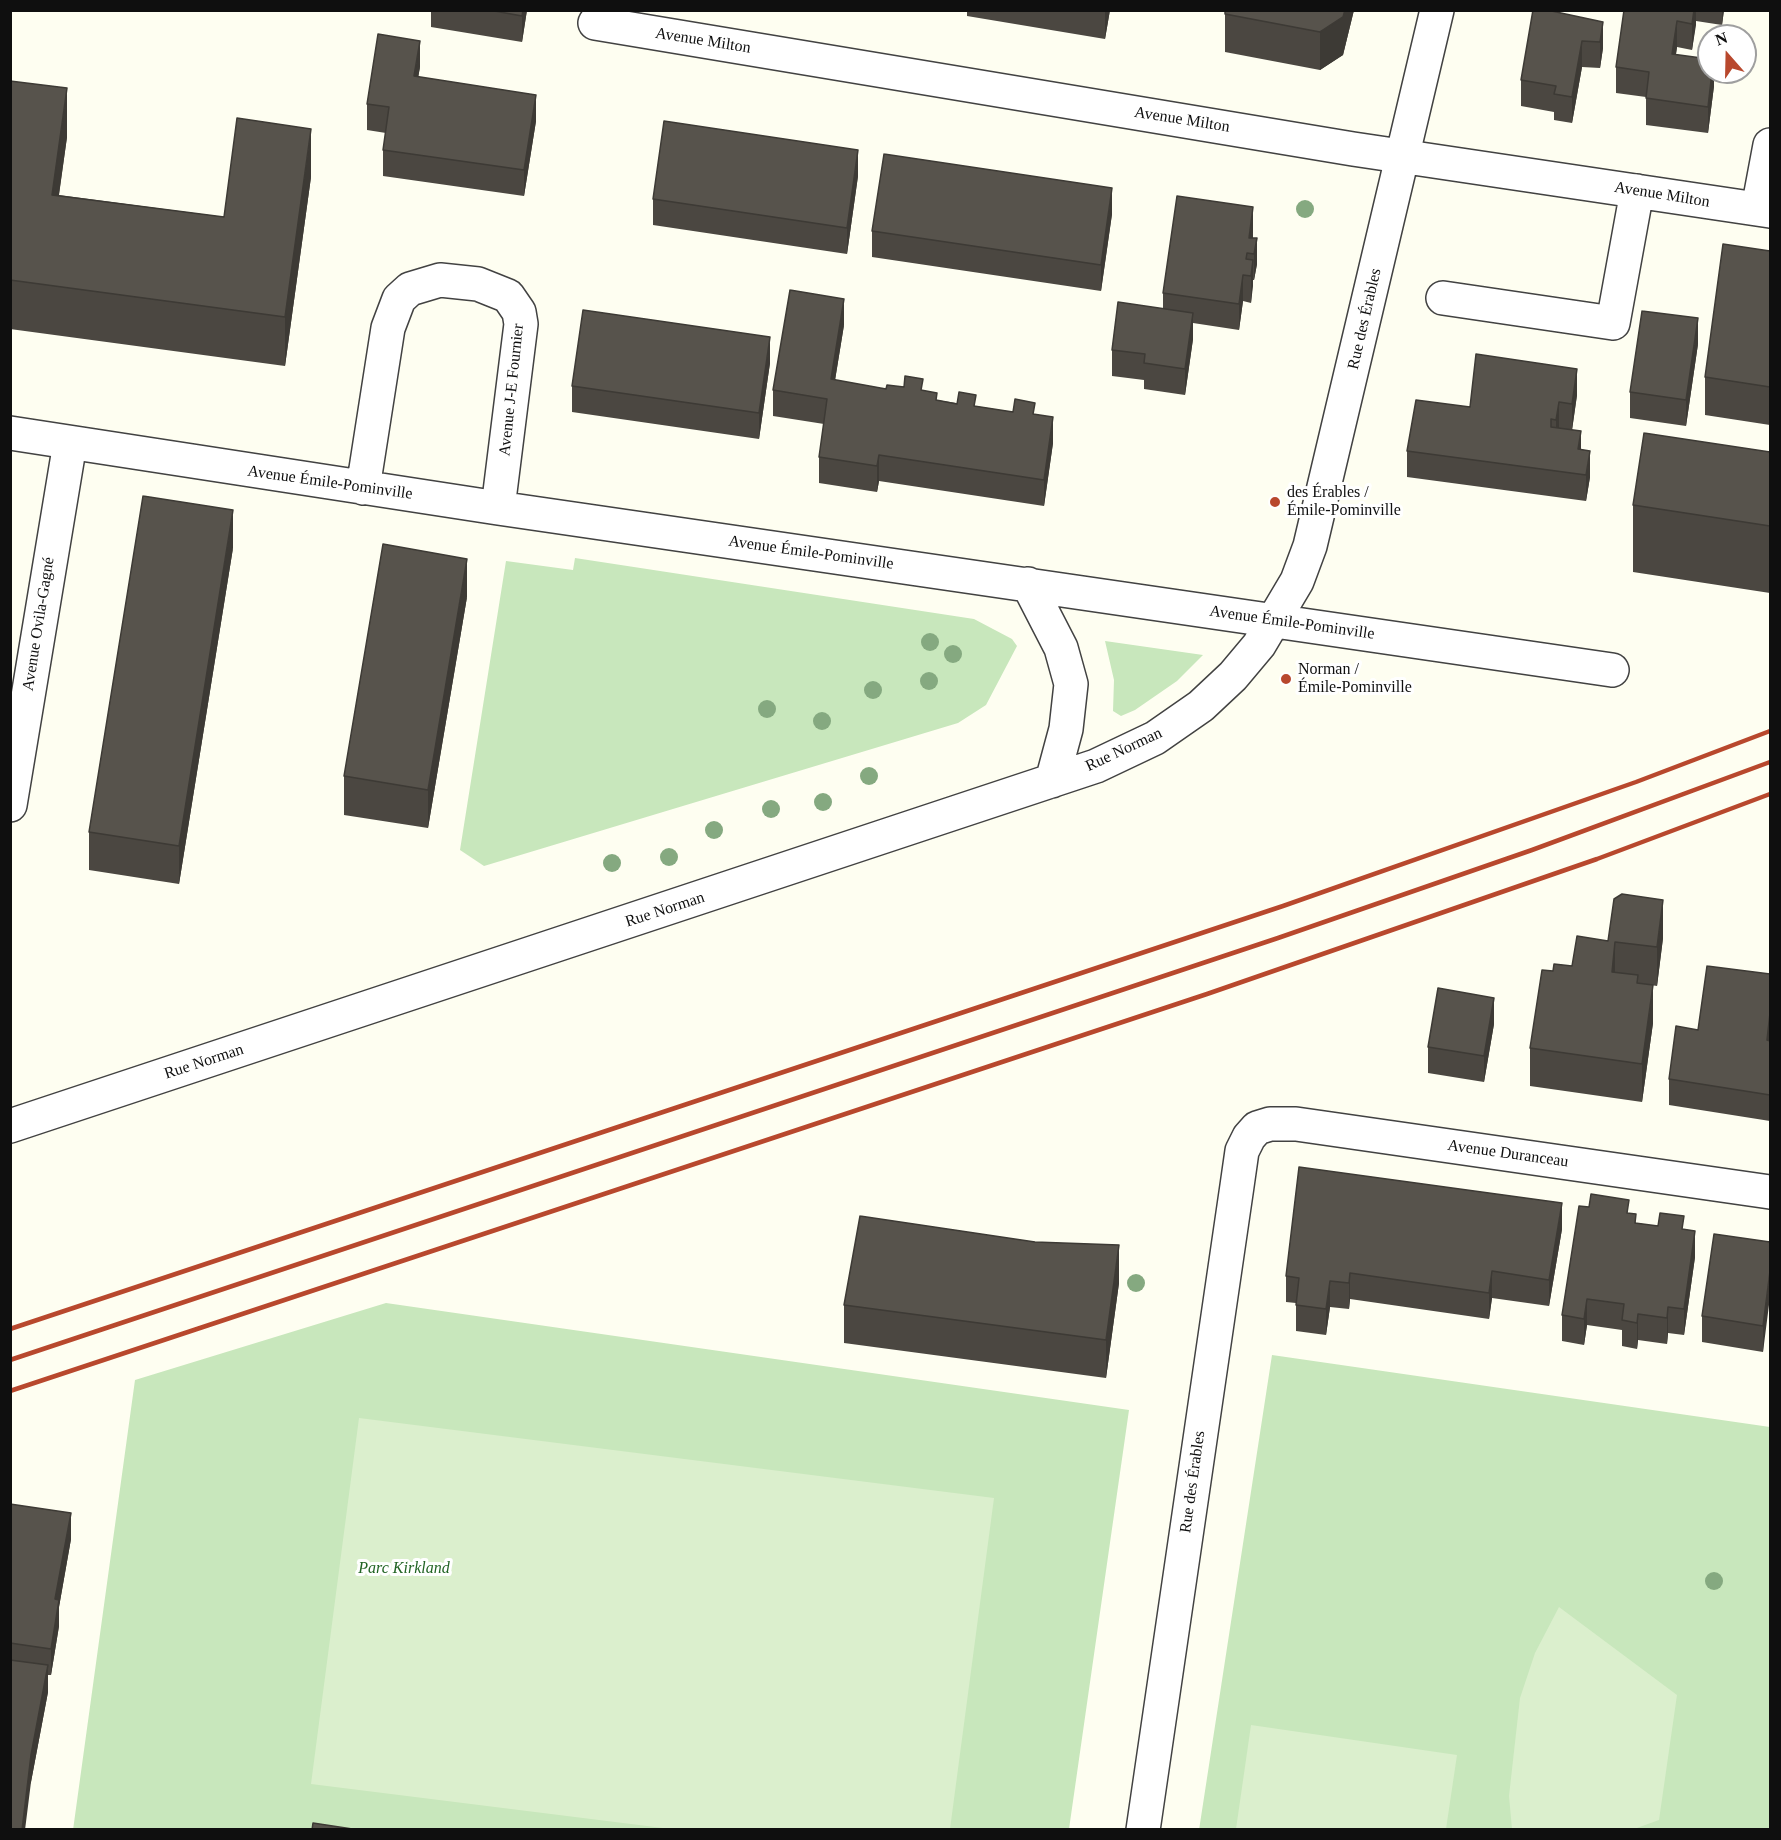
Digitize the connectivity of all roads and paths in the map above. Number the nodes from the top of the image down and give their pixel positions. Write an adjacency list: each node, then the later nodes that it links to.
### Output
1 (1437, 10): 4 (street, Rue des Érables)
2 (595, 23): 4 (street, Avenue Milton)
3 (1770, 145): 6 (street)
4 (1404, 157): 5 (street, Avenue Milton); 13 (street, Rue des Érables)
5 (1637, 191): 6 (street, Avenue Milton); 7 (street)
6 (1764, 210)
7 (1443, 298)
8 (10, 433): 9 (street, Avenue Émile-Pominville)
9 (70, 443): 10 (street, Avenue Émile-Pominville); 16 (street, Avenue Ovila-Gagné)
10 (363, 488): 11 (street, Avenue Émile-Pominville); 11 (street, Avenue J-E Fournier)
11 (498, 508): 12 (street, Avenue Émile-Pominville)
12 (1028, 584): 13 (street, Avenue Émile-Pominville); 15 (street)
13 (1274, 620): 14 (street, Avenue Émile-Pominville); 15 (street, Rue Norman)
14 (1612, 670)
15 (1052, 781): 17 (street, Rue Norman)
16 (10, 805)
17 (10, 1126)
18 (1249, 1137): 19 (street, Avenue Duranceau); 20 (street, Rue des Érables)
19 (1770, 1192)
20 (1143, 1830)

